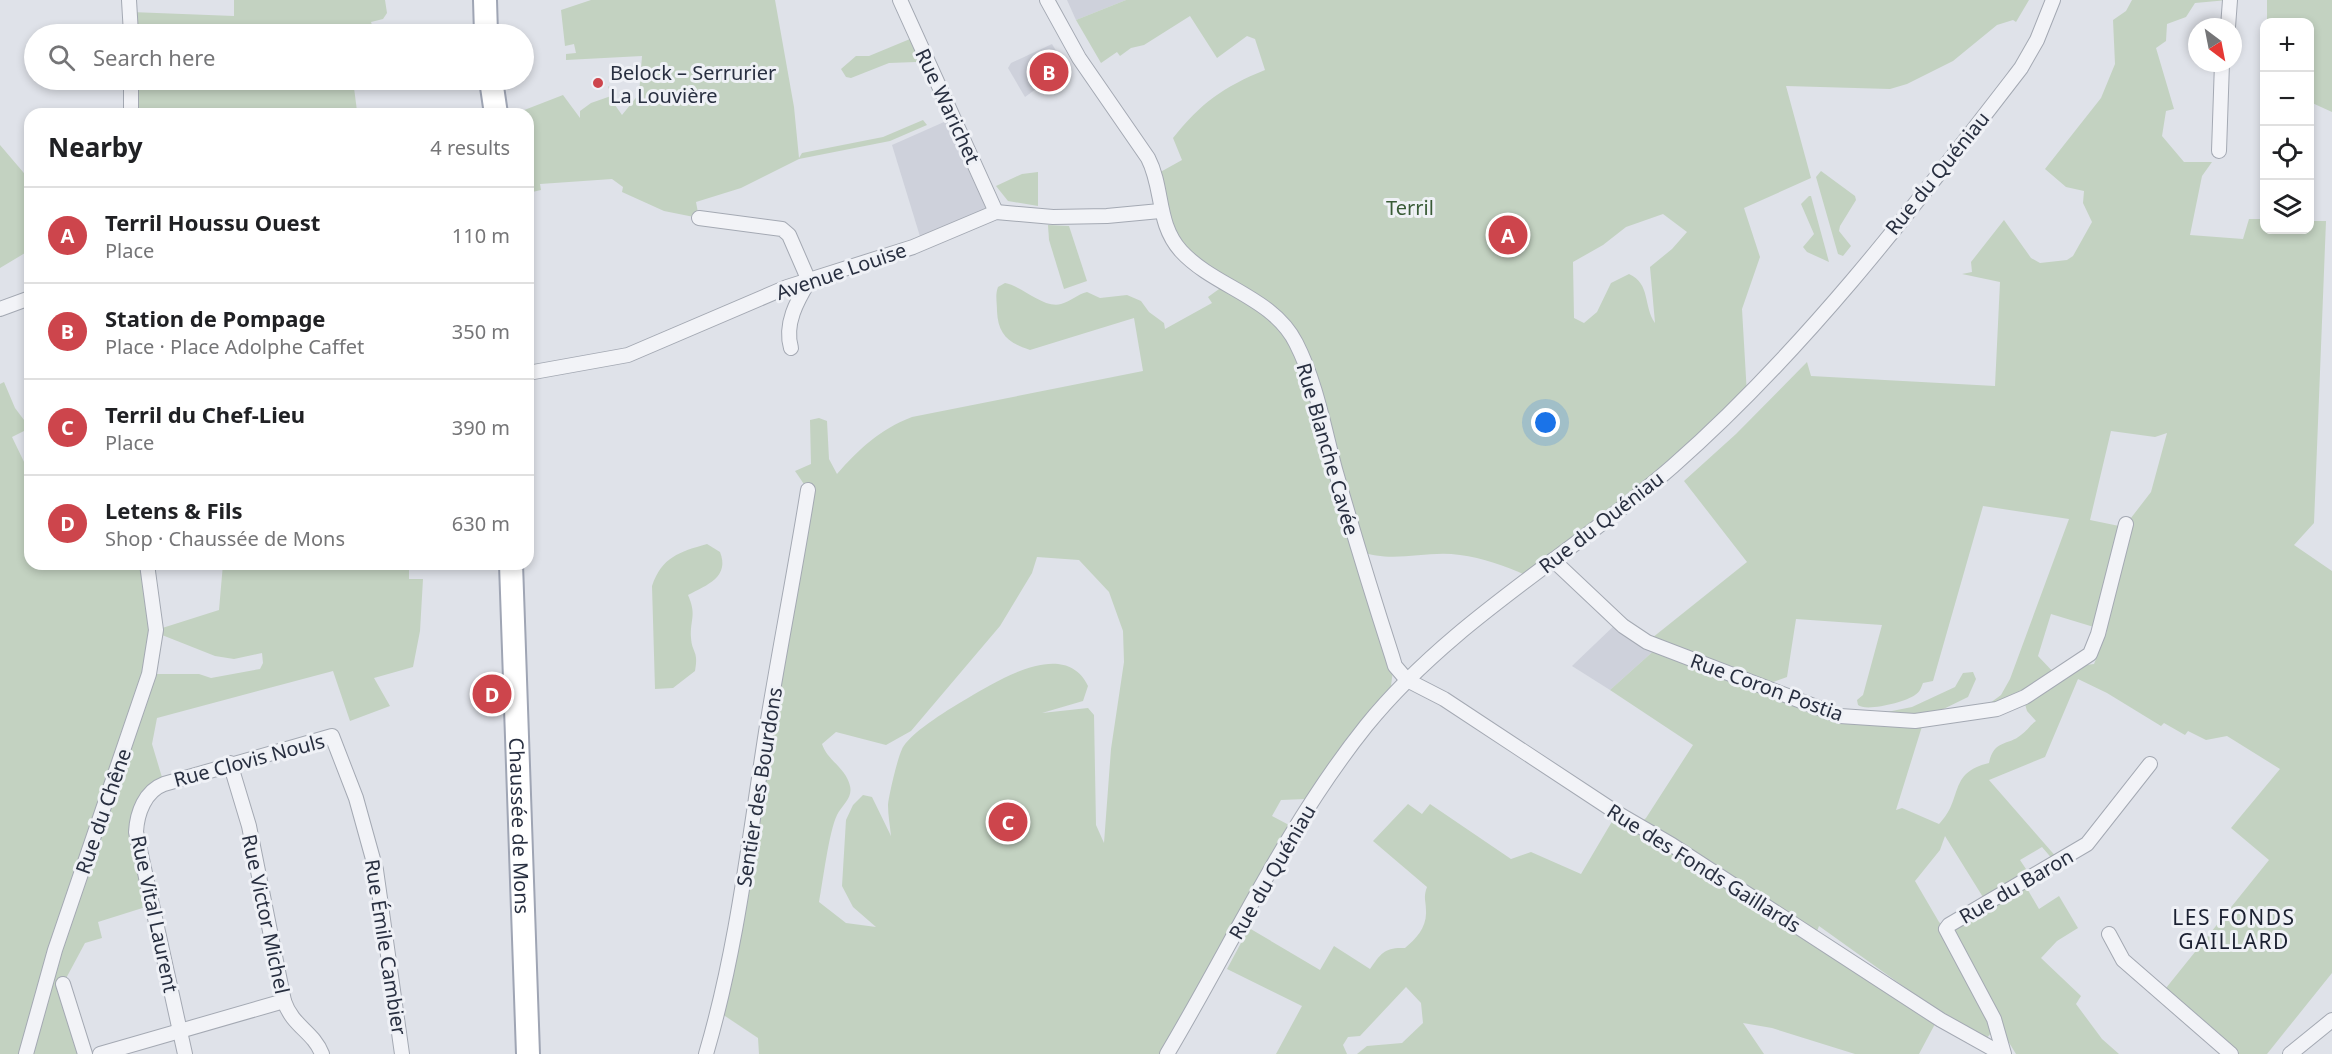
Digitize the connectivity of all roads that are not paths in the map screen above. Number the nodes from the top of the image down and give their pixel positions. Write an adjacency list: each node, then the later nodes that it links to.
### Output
1 (129, 0): 8 (street)
2 (485, 0): 9 (main road)
3 (900, 0): 17 (street, Rue Warichet)
4 (1047, 0): 16 (street)
5 (2054, 0): 26 (street, Rue du Quéniau)
6 (2230, 0): 7 (street)
7 (2229, 18)
8 (130, 24)
9 (486, 24)
10 (2222, 72): 15 (street)
11 (131, 90): 13 (street)
12 (492, 90): 14 (main road)
13 (130, 108)
14 (495, 108)
15 (2219, 152)
16 (1160, 211): 17 (street, Avenue Louise); 29 (street, Rue Blanche Cavée)
17 (996, 212): 19 (street, Avenue Louise)
18 (699, 218): 19 (street)
19 (809, 280): 22 (street); 23 (street, Avenue Louise)
20 (24, 300): 21 (street)
21 (0, 309)
22 (791, 348)
23 (534, 372)
24 (808, 490): 46 (street, Sentier des Bourdons)
25 (2126, 524): 26 (street, Rue Coron Postia)
26 (1553, 560): 29 (street, Rue du Quéniau)
27 (148, 570): 39 (street, Rue du Chêne)
28 (511, 570): 45 (main road, Chaussée de Mons)
29 (1407, 680): 47 (street, Rue du Quéniau); 48 (street, Rue des Fonds Gaillards)
30 (334, 739): 31 (street, Rue Clovis Nouls); 44 (street, Rue Émile Cambier)
31 (230, 763): 33 (street, Rue Clovis Nouls); 36 (street, Rue Victor Michel)
32 (2150, 764): 48 (street, Rue du Baron)
33 (164, 784): 38 (street, Rue Vital Laurent)
34 (2109, 934): 49 (street)
35 (63, 984): 40 (street)
36 (284, 1001): 38 (street); 43 (street, Rue Victor Michel)
37 (2332, 1020): 50 (street)
38 (181, 1031): 41 (street); 42 (street, Rue Vital Laurent)
39 (26, 1054)
40 (85, 1054)
41 (100, 1054)
42 (185, 1054)
43 (322, 1054)
44 (402, 1054)
45 (528, 1054)
46 (706, 1054)
47 (1167, 1054)
48 (2003, 1054)
49 (2231, 1054)
50 (2290, 1054)

